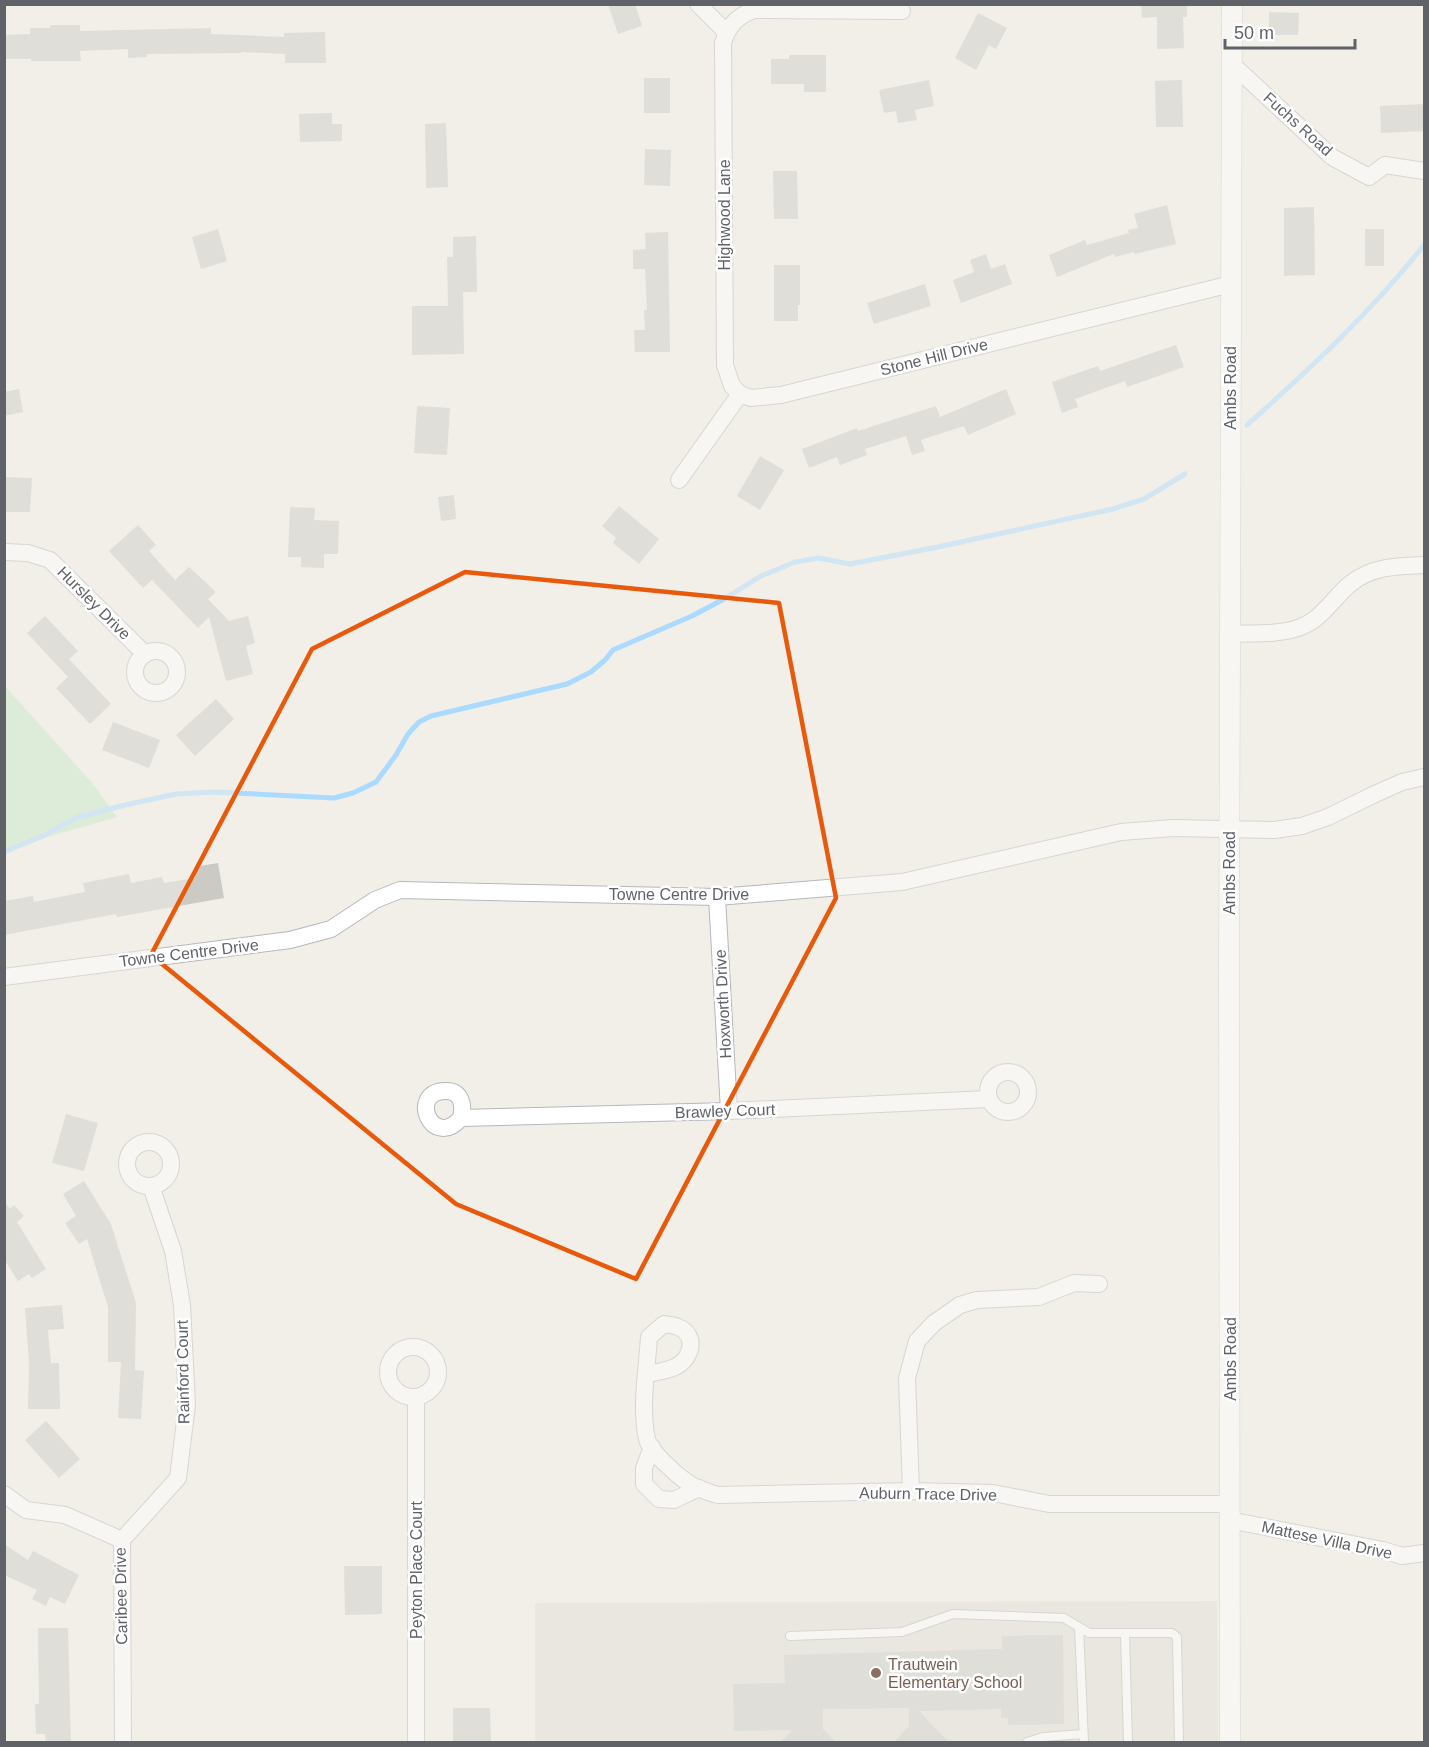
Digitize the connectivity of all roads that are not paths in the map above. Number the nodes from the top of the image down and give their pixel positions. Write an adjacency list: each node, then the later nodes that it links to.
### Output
1 (698, 4): 4 (street)
2 (1232, 4): 5 (street, Ambs Road)
3 (902, 11): 4 (street)
4 (736, 18): 8 (street, Highwood Lane)
5 (1232, 64): 6 (street, Fuchs Road); 7 (street, Ambs Road)
6 (1425, 171)
7 (1231, 284): 8 (street, Stone Hill Drive); 12 (street, Ambs Road)
8 (740, 394): 9 (street)
9 (679, 480)
10 (4, 552): 13 (street, Hursley Drive)
11 (1425, 565): 12 (street)
12 (1229, 634): 15 (street, Ambs Road)
13 (145, 654)
14 (1425, 777): 15 (street, Towne Centre Drive)
15 (1229, 829): 16 (street, Towne Centre Drive); 29 (street, Ambs Road)
16 (717, 897): 17 (street, Towne Centre Drive); 19 (street, Hoxworth Drive)
17 (4, 977)
18 (988, 1099): 19 (street, Brawley Court)
19 (729, 1111): 20 (street, Brawley Court)
20 (461, 1118)
21 (151, 1186): 30 (street, Rainford Court)
22 (1099, 1284): 27 (street)
23 (647, 1374): 25 (street, Auburn Trace Drive)
24 (416, 1396): 37 (street, Peyton Place Court)
25 (652, 1447): 26 (street, Auburn Trace Drive); 26 (street)
26 (699, 1488): 27 (street, Auburn Trace Drive)
27 (911, 1491): 29 (street, Auburn Trace Drive)
28 (4, 1494): 30 (street, Caribee Drive)
29 (1229, 1512): 31 (street, Mattese Villa Drive); 41 (street, Ambs Road)
30 (122, 1540): 36 (street, Caribee Drive)
31 (1425, 1553)
32 (1079, 1627): 33 (lane); 34 (lane); 35 (lane)
33 (1125, 1633): 39 (lane); 40 (lane)
34 (790, 1636)
35 (1083, 1738): 38 (lane)
36 (123, 1743)
37 (416, 1743)
38 (1027, 1743)
39 (1128, 1743)
40 (1179, 1743)
41 (1230, 1743)

